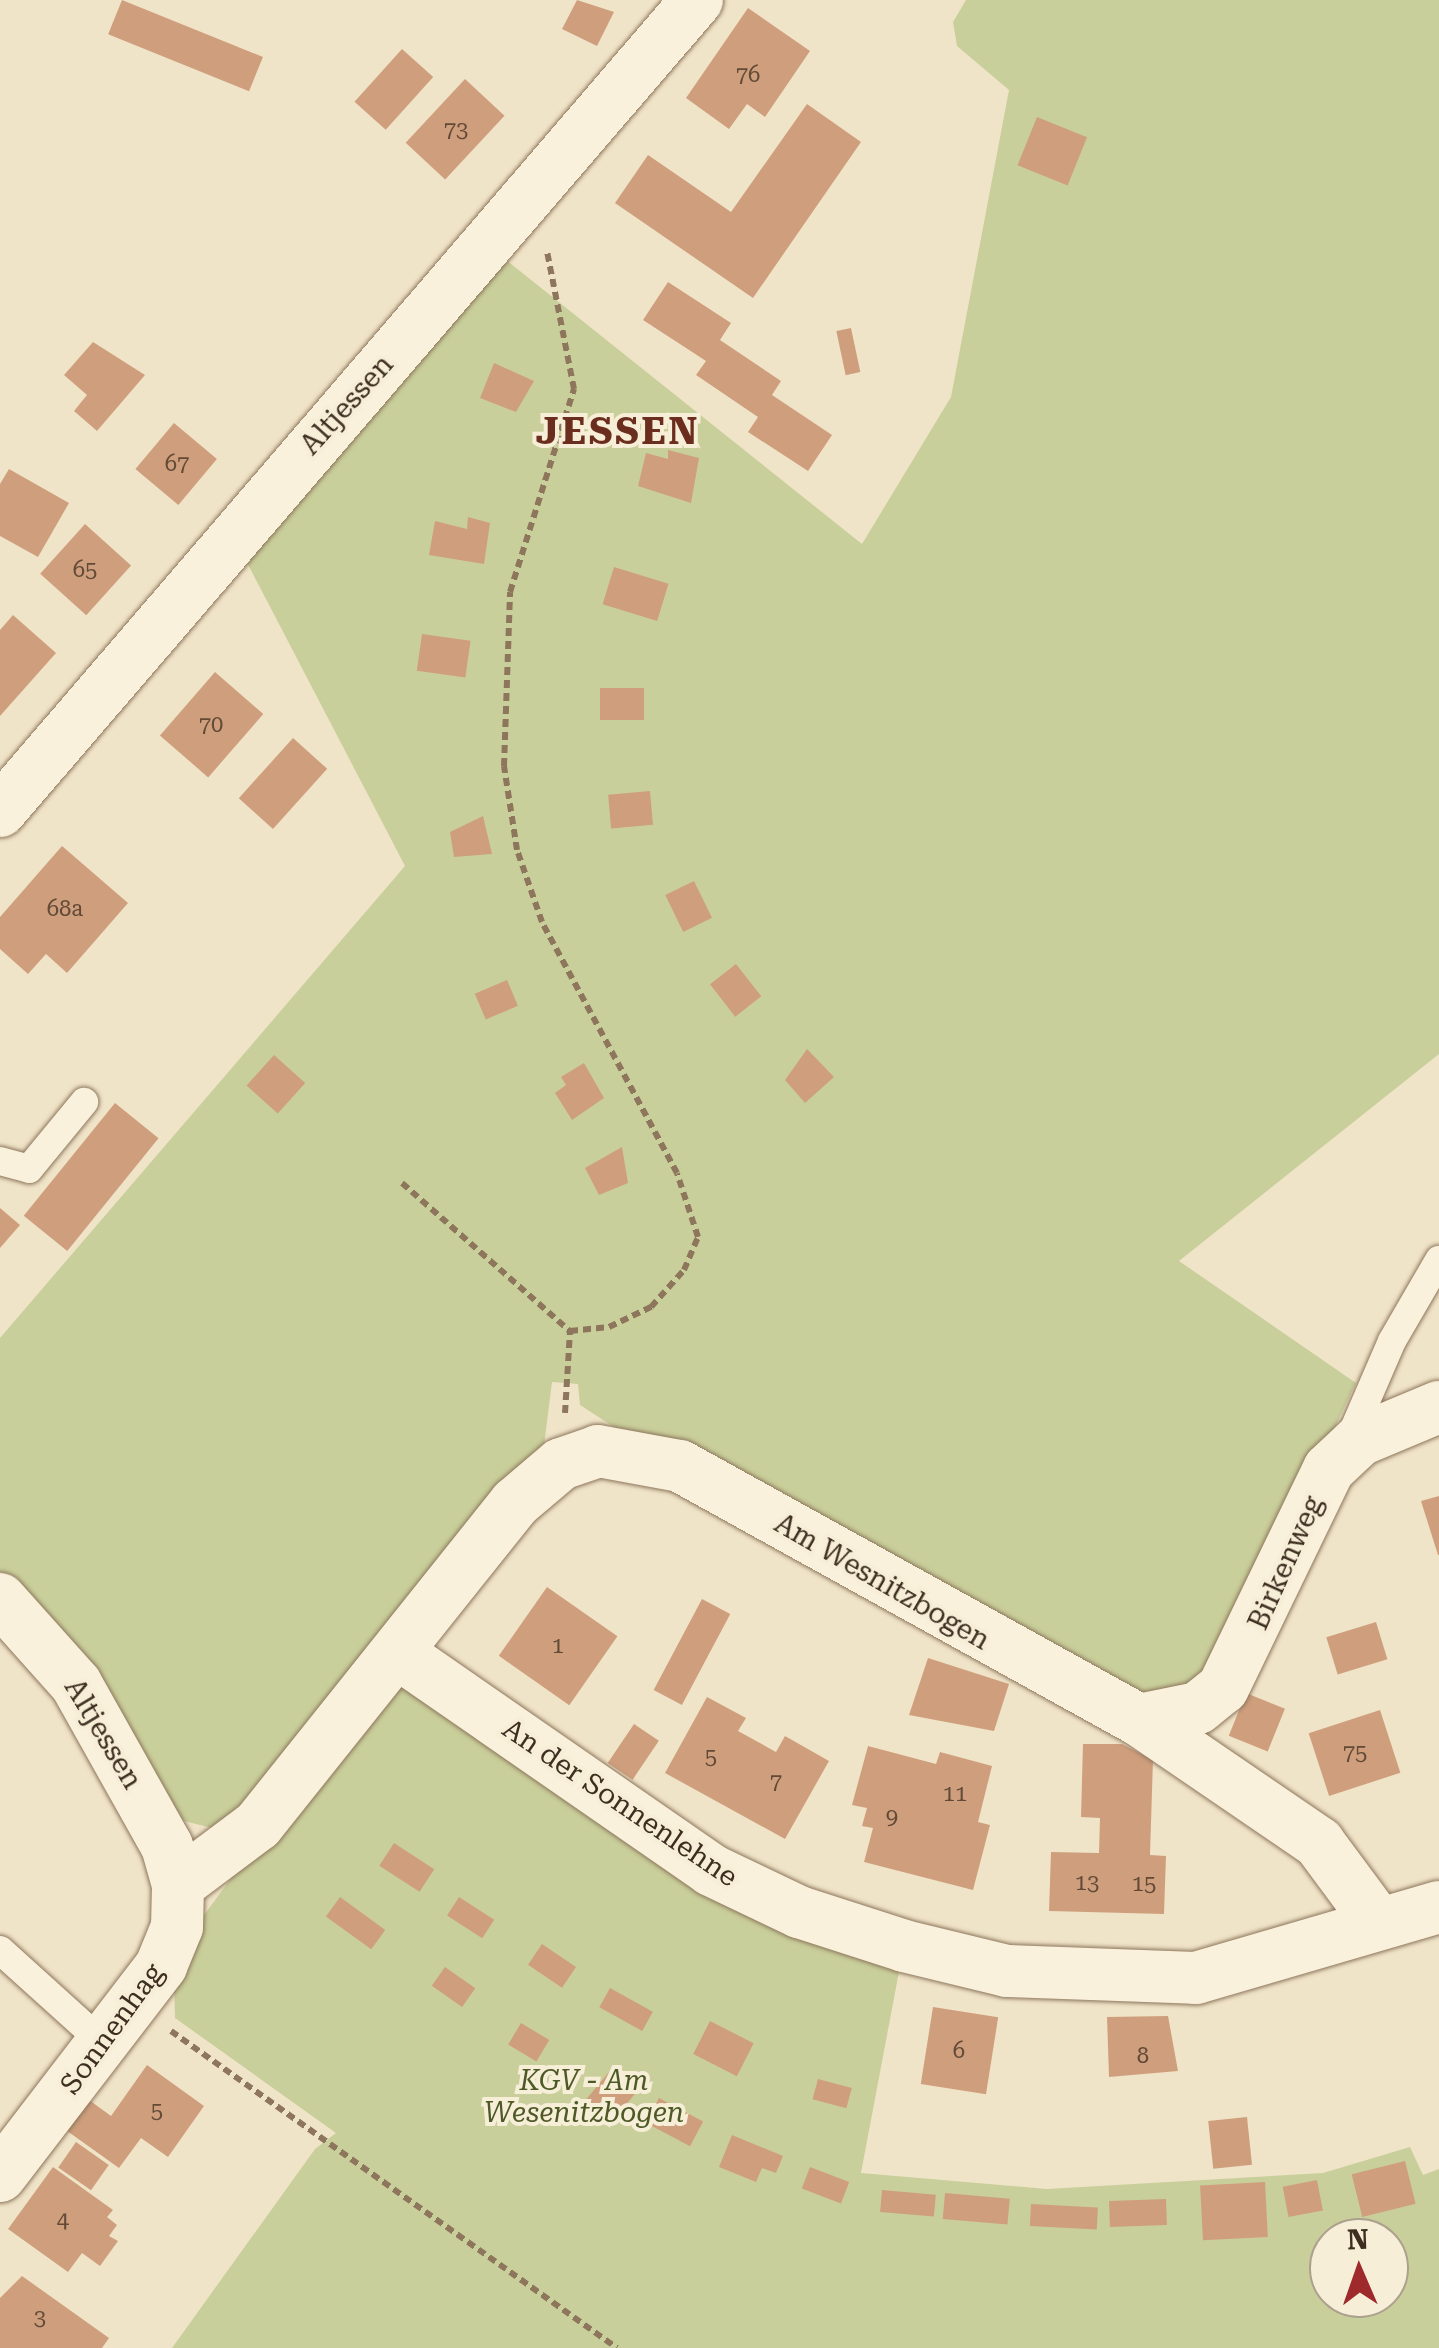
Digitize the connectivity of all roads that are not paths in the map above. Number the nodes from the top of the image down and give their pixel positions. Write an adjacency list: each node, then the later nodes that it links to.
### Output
1 (697, 0): 2 (street, Altjessen)
2 (0, 811)
3 (84, 1102): 4 (lane)
4 (0, 1161)
5 (1439, 1260): 7 (lane)
6 (1439, 1407): 7 (street)
7 (1344, 1451): 10 (street, Birkenweg)
8 (0, 1600): 11 (street, Altjessen)
9 (398, 1653): 10 (street, Am Wesnitzbogen); 11 (street); 13 (street, An der Sonnenlehne)
10 (1139, 1720): 13 (street, Am Wesnitzbogen)
11 (178, 1886): 15 (street, Sonnenhag)
12 (1439, 1907): 13 (street, An der Sonnenlehne)
13 (1376, 1920)
14 (0, 1950): 15 (lane)
15 (118, 2024): 16 (street, Sonnenhag)
16 (0, 2176)

